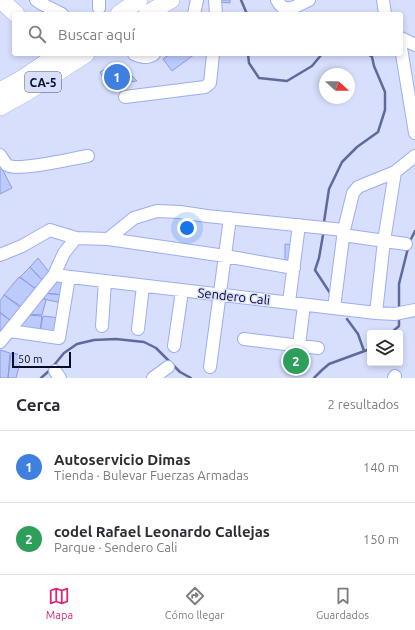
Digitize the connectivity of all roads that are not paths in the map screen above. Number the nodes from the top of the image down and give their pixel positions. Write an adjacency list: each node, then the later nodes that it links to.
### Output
1 (0, 0): 11 (highway)
2 (36, 0): 10 (street)
3 (139, 0): 12 (highway)
4 (171, 0): 13 (highway)
5 (197, 0): 14 (street)
6 (215, 0): 15 (street)
7 (277, 0): 8 (street)
8 (309, 0)
9 (383, 0): 16 (street)
10 (56, 8)
11 (14, 12)
12 (122, 12)
13 (150, 12)
14 (194, 12)
15 (216, 12)
16 (385, 12)
17 (403, 39): 18 (street)
18 (415, 45)
19 (57, 56): 25 (highway, CA-5)
20 (83, 56): 27 (highway, CA-5)
21 (139, 56): 22 (street)
22 (151, 56)
23 (214, 56): 26 (street)
24 (402, 56): 28 (street)
25 (0, 91)
26 (125, 97)
27 (0, 107)
28 (415, 133)
29 (0, 155): 30 (street)
30 (88, 156)
31 (415, 156): 32 (street)
32 (395, 172): 35 (street); 38 (street)
33 (230, 218): 34 (street); 37 (street); 41 (street)
34 (299, 225): 35 (street); 42 (street)
35 (344, 232): 38 (street); 51 (street)
36 (76, 238): 37 (street); 40 (street); 43 (street)
37 (108, 240): 41 (street)
38 (384, 241): 39 (street); 52 (street)
39 (406, 244)
40 (0, 254)
41 (226, 256): 42 (street); 48 (street)
42 (294, 268): 49 (street)
43 (54, 275): 44 (street, Sendero Cali); 56 (street)
44 (68, 277): 45 (street, Sendero Cali); 56 (street)
45 (105, 281): 46 (street, Sendero Cali); 54 (street)
46 (143, 286): 47 (street, Sendero Cali); 55 (street)
47 (182, 291): 48 (street, Sendero Cali); 60 (street)
48 (220, 295): 49 (street, Sendero Cali); 63 (street)
49 (289, 302): 50 (street, Sendero Cali)
50 (304, 305): 51 (street, Sendero Cali); 59 (street)
51 (334, 308): 52 (street, Sendero Cali)
52 (376, 312): 53 (street, Sendero Cali)
53 (405, 312)
54 (102, 326)
55 (138, 329)
56 (10, 331): 58 (street)
57 (244, 339): 59 (street)
58 (0, 342)
59 (299, 345): 61 (street)
60 (174, 346)
61 (318, 348)
62 (168, 366): 64 (street)
63 (210, 367)
64 (153, 378)

